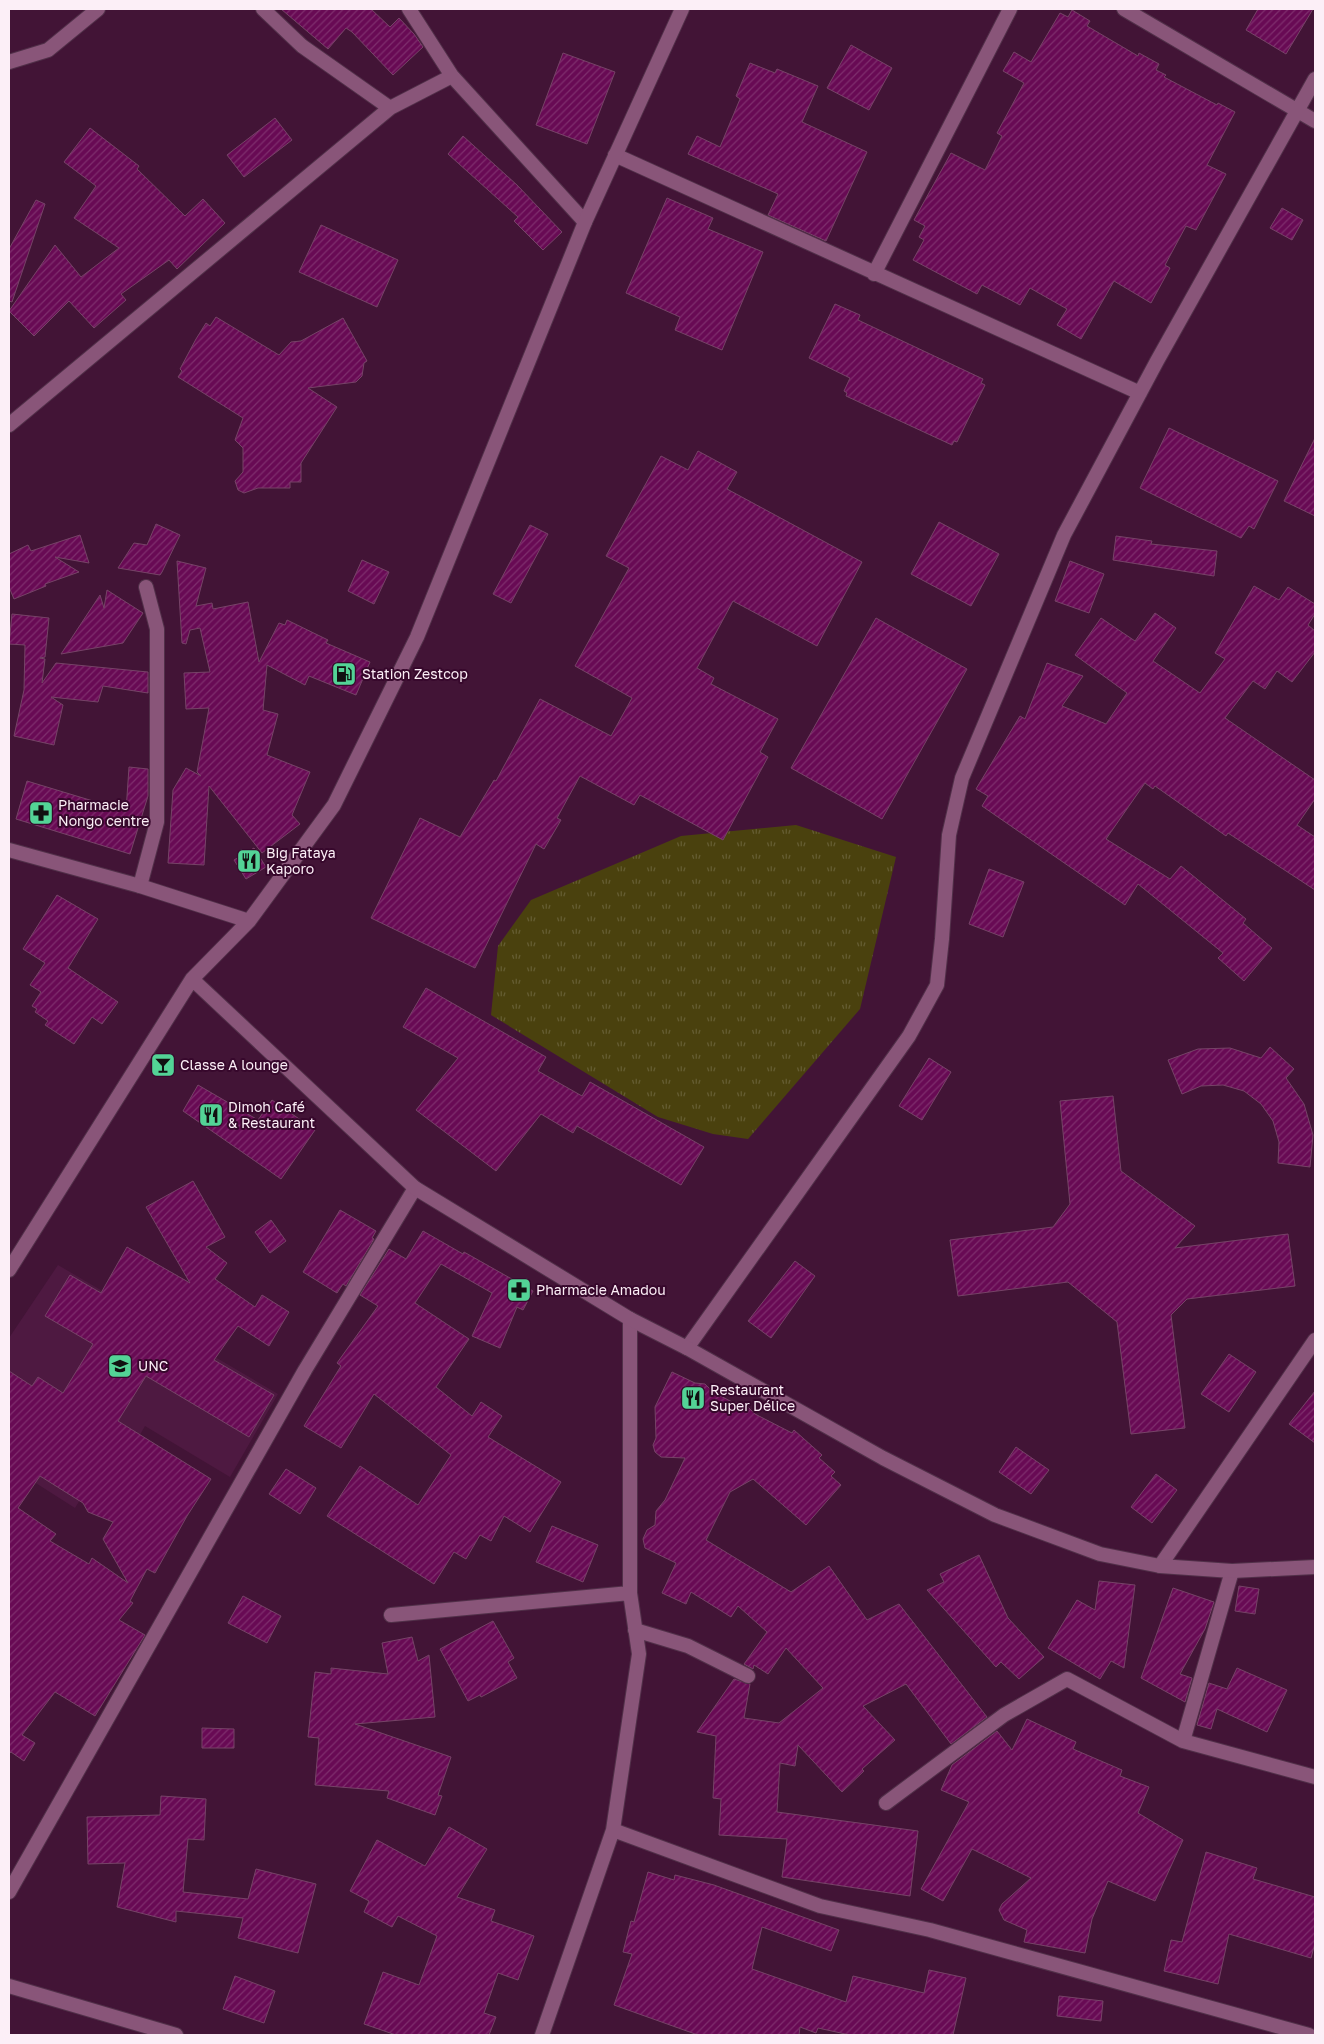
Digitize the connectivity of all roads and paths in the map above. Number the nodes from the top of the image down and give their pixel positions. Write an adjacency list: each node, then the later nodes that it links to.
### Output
1 (98, 9): 7 (street)
2 (263, 9): 10 (street)
3 (409, 9): 8 (street)
4 (682, 9): 13 (street)
5 (1010, 9): 15 (street)
6 (1124, 9): 11 (street)
7 (9, 62)
8 (452, 76): 10 (street); 14 (street)
9 (1315, 79): 11 (street)
10 (390, 108): 17 (street)
11 (1296, 110): 12 (street); 16 (street)
12 (1315, 121)
13 (615, 155): 14 (street); 15 (street)
14 (585, 222): 21 (street)
15 (874, 274): 16 (street)
16 (1140, 393): 27 (street)
17 (9, 425)
18 (146, 586): 20 (street)
19 (9, 850): 20 (street)
20 (140, 886): 21 (street)
21 (248, 921): 22 (street)
22 (192, 979): 23 (street); 24 (street)
23 (415, 1188): 25 (street); 39 (street)
24 (9, 1270)
25 (630, 1320): 27 (street); 31 (street)
26 (1315, 1340): 28 (street)
27 (686, 1348): 28 (street)
28 (1160, 1566): 30 (street)
29 (1315, 1567): 30 (street)
30 (1232, 1572): 35 (street)
31 (630, 1593): 32 (street); 33 (street)
32 (391, 1615)
33 (635, 1630): 34 (street); 38 (street)
34 (748, 1676)
35 (1183, 1741): 36 (street); 37 (street)
36 (1315, 1777)
37 (886, 1802)
38 (613, 1830): 42 (street); 43 (street)
39 (9, 1892)
40 (9, 1986): 41 (street)
41 (176, 2035)
42 (542, 2035)
43 (1309, 2035)

